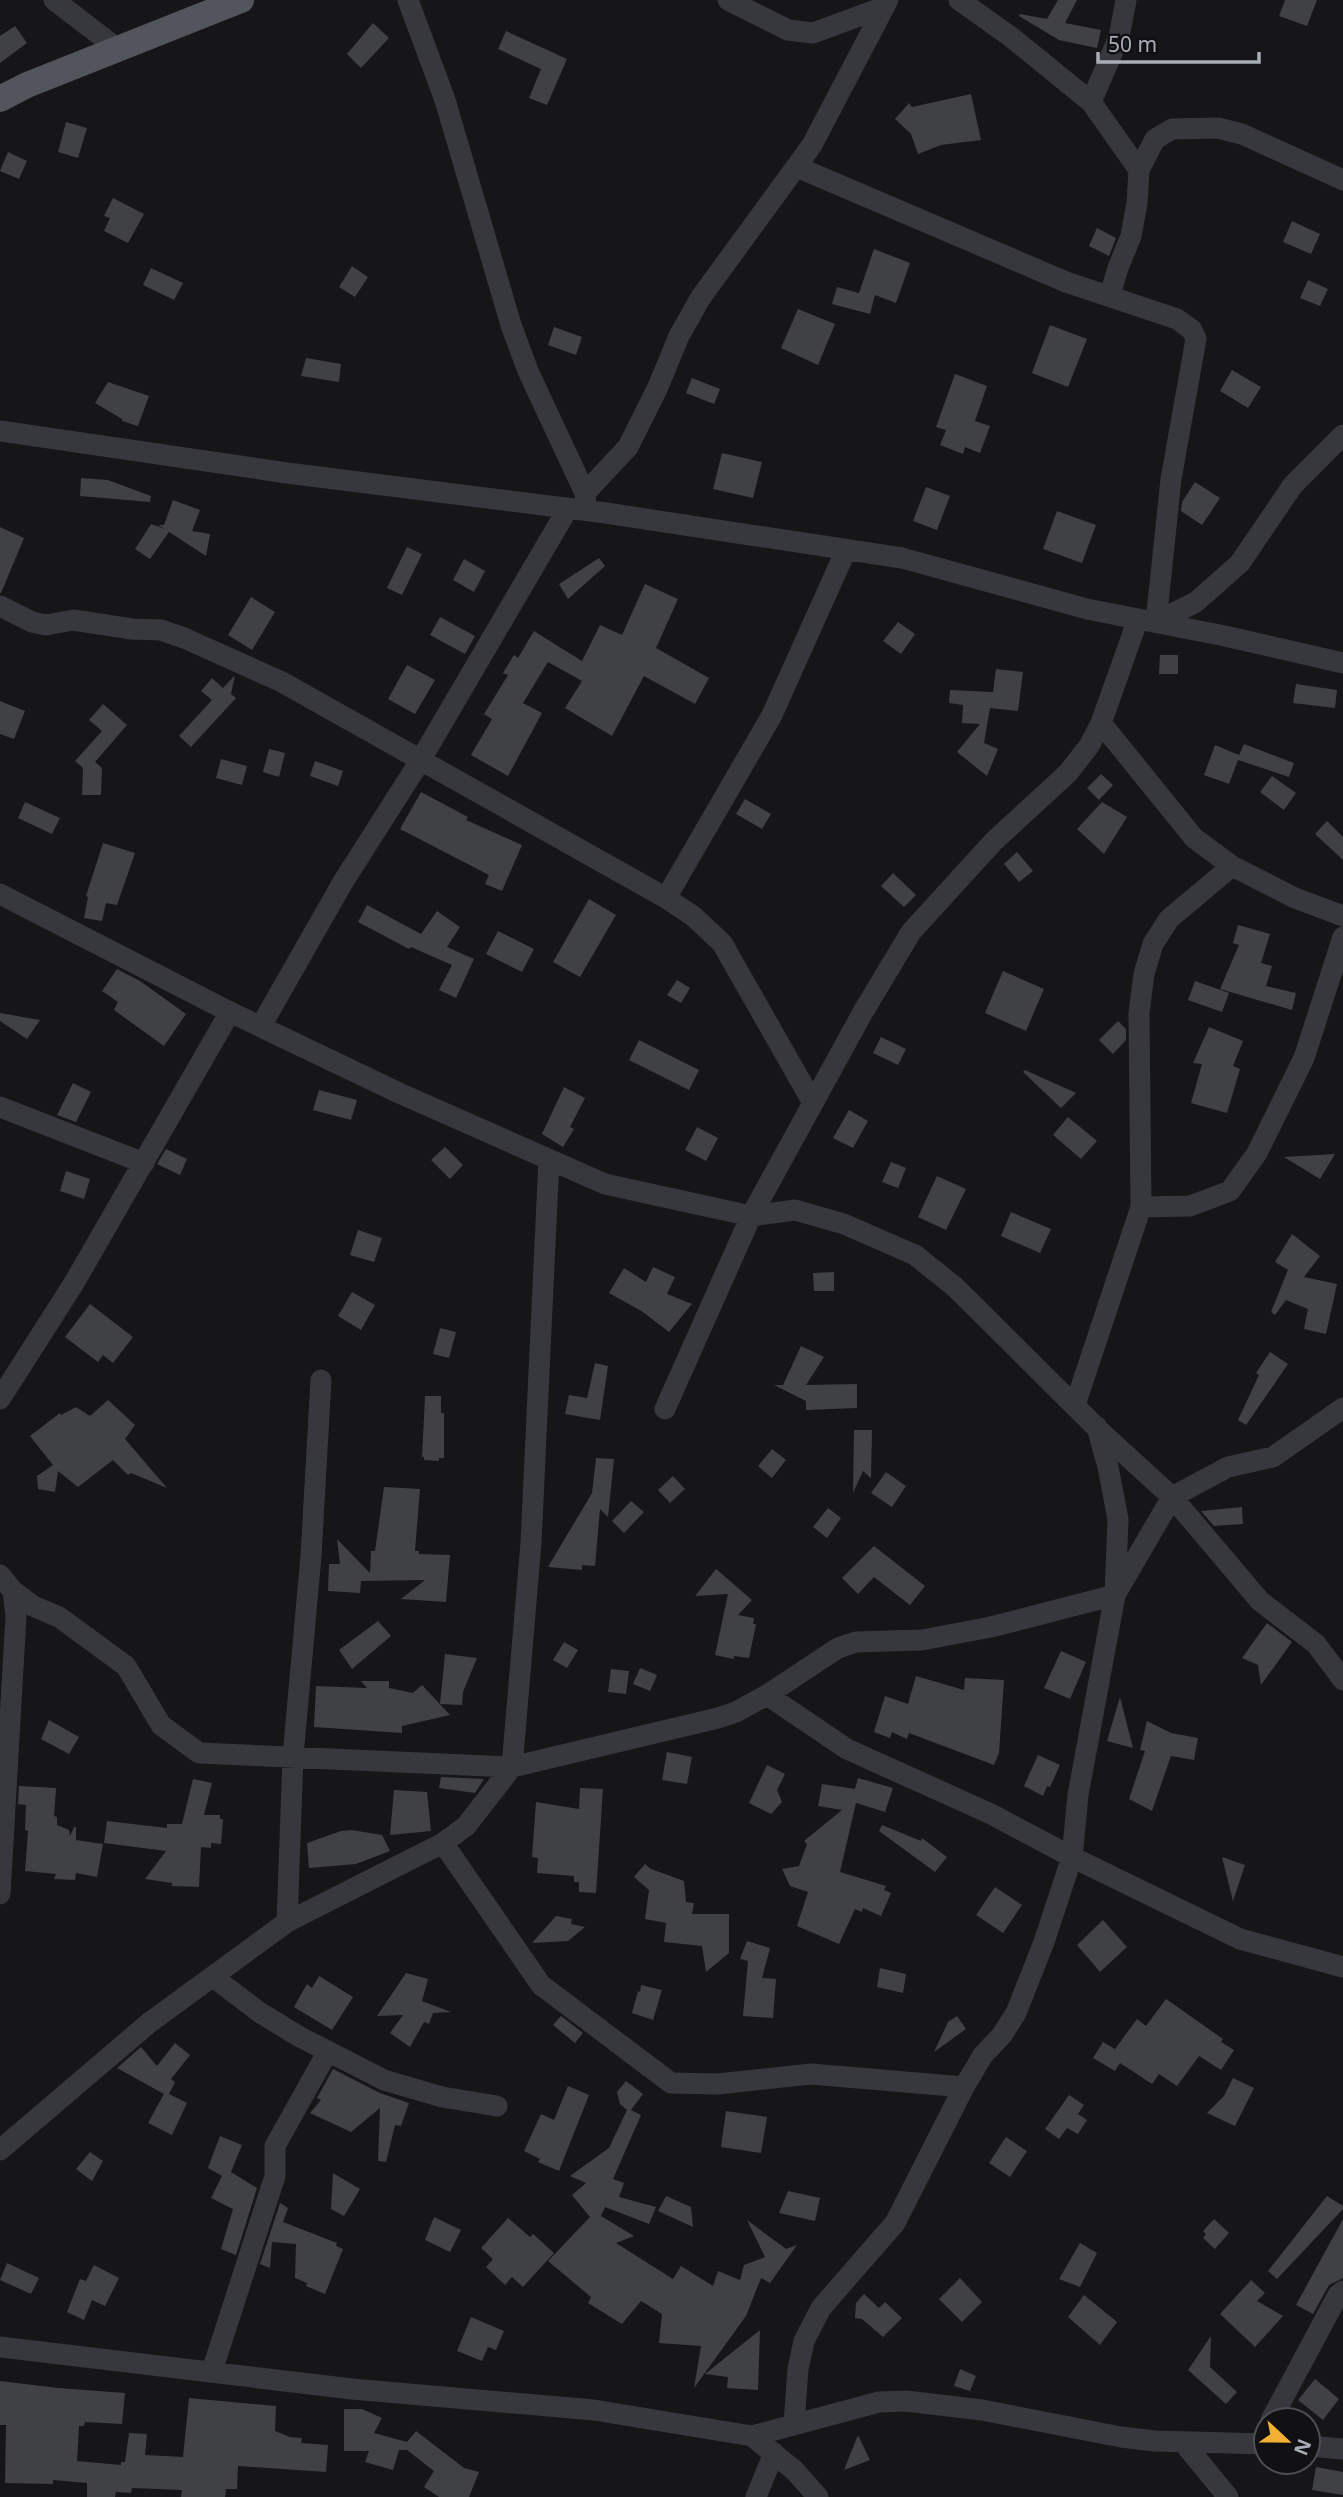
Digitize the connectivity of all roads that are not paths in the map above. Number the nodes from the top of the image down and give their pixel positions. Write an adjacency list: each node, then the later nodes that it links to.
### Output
1 (241, 0): 8 (main road)
2 (408, 0): 17 (street)
3 (728, 0): 7 (street)
4 (959, 0): 10 (street)
5 (1126, 0): 10 (street)
6 (57, 1): 8 (street)
7 (886, 3): 11 (street)
8 (118, 49): 9 (main road)
9 (0, 99)
10 (1091, 102): 12 (street)
11 (797, 167): 14 (street); 17 (street)
12 (1139, 170): 13 (street); 14 (street)
13 (1343, 180)
14 (1110, 295): 20 (street)
15 (0, 431): 17 (street)
16 (1343, 435): 20 (street)
17 (580, 505): 18 (street); 23 (street)
18 (846, 550): 20 (street); 26 (street)
19 (0, 607): 23 (street)
20 (1147, 621): 21 (street); 22 (street)
21 (1343, 663)
22 (1101, 723): 24 (street); 31 (street)
23 (420, 761): 26 (street); 30 (street)
24 (1232, 866): 27 (street); 35 (street)
25 (0, 894): 29 (street)
26 (666, 898): 31 (street)
27 (1343, 916)
28 (1343, 937): 35 (street)
29 (230, 1012): 30 (street); 34 (street)
30 (261, 1026): 33 (street)
31 (813, 1103): 36 (street)
32 (0, 1107): 34 (street)
33 (549, 1159): 36 (street); 51 (street)
34 (144, 1163): 38 (street)
35 (1141, 1207): 39 (street)
36 (751, 1216): 39 (street); 41 (street)
37 (321, 1380): 50 (street)
38 (0, 1399)
39 (1075, 1405): 42 (street)
40 (1343, 1408): 43 (street)
41 (664, 1409)
42 (1097, 1427): 45 (street); 47 (street)
43 (1310, 1432): 44 (street); 45 (street)
44 (1343, 1432)
45 (1172, 1497): 47 (street); 48 (street)
46 (6, 1583): 50 (street); 53 (street)
47 (1115, 1595): 49 (street); 54 (street)
48 (1343, 1680)
49 (767, 1695): 51 (street); 54 (street)
50 (293, 1756): 51 (street); 56 (street)
51 (512, 1767): 52 (street)
52 (443, 1843): 56 (street); 60 (street)
53 (1, 1847): 55 (street)
54 (1072, 1857): 57 (street); 60 (street)
55 (0, 1894)
56 (287, 1922): 58 (street)
57 (1343, 1967)
58 (213, 1977): 59 (street); 62 (street)
59 (328, 2051): 61 (street); 65 (street)
60 (964, 2087): 67 (street)
61 (497, 2106)
62 (0, 2150)
63 (1343, 2291): 66 (street)
64 (0, 2347): 65 (street)
65 (212, 2371): 68 (street)
66 (1279, 2406)
67 (794, 2424): 68 (street); 70 (street)
68 (752, 2436): 73 (street)
69 (1252, 2439): 70 (street)
70 (1183, 2442): 76 (street)
71 (1322, 2447): 72 (street)
72 (1343, 2449)
73 (774, 2453): 74 (street); 75 (street)
74 (756, 2497)
75 (818, 2497)
76 (1228, 2497)

